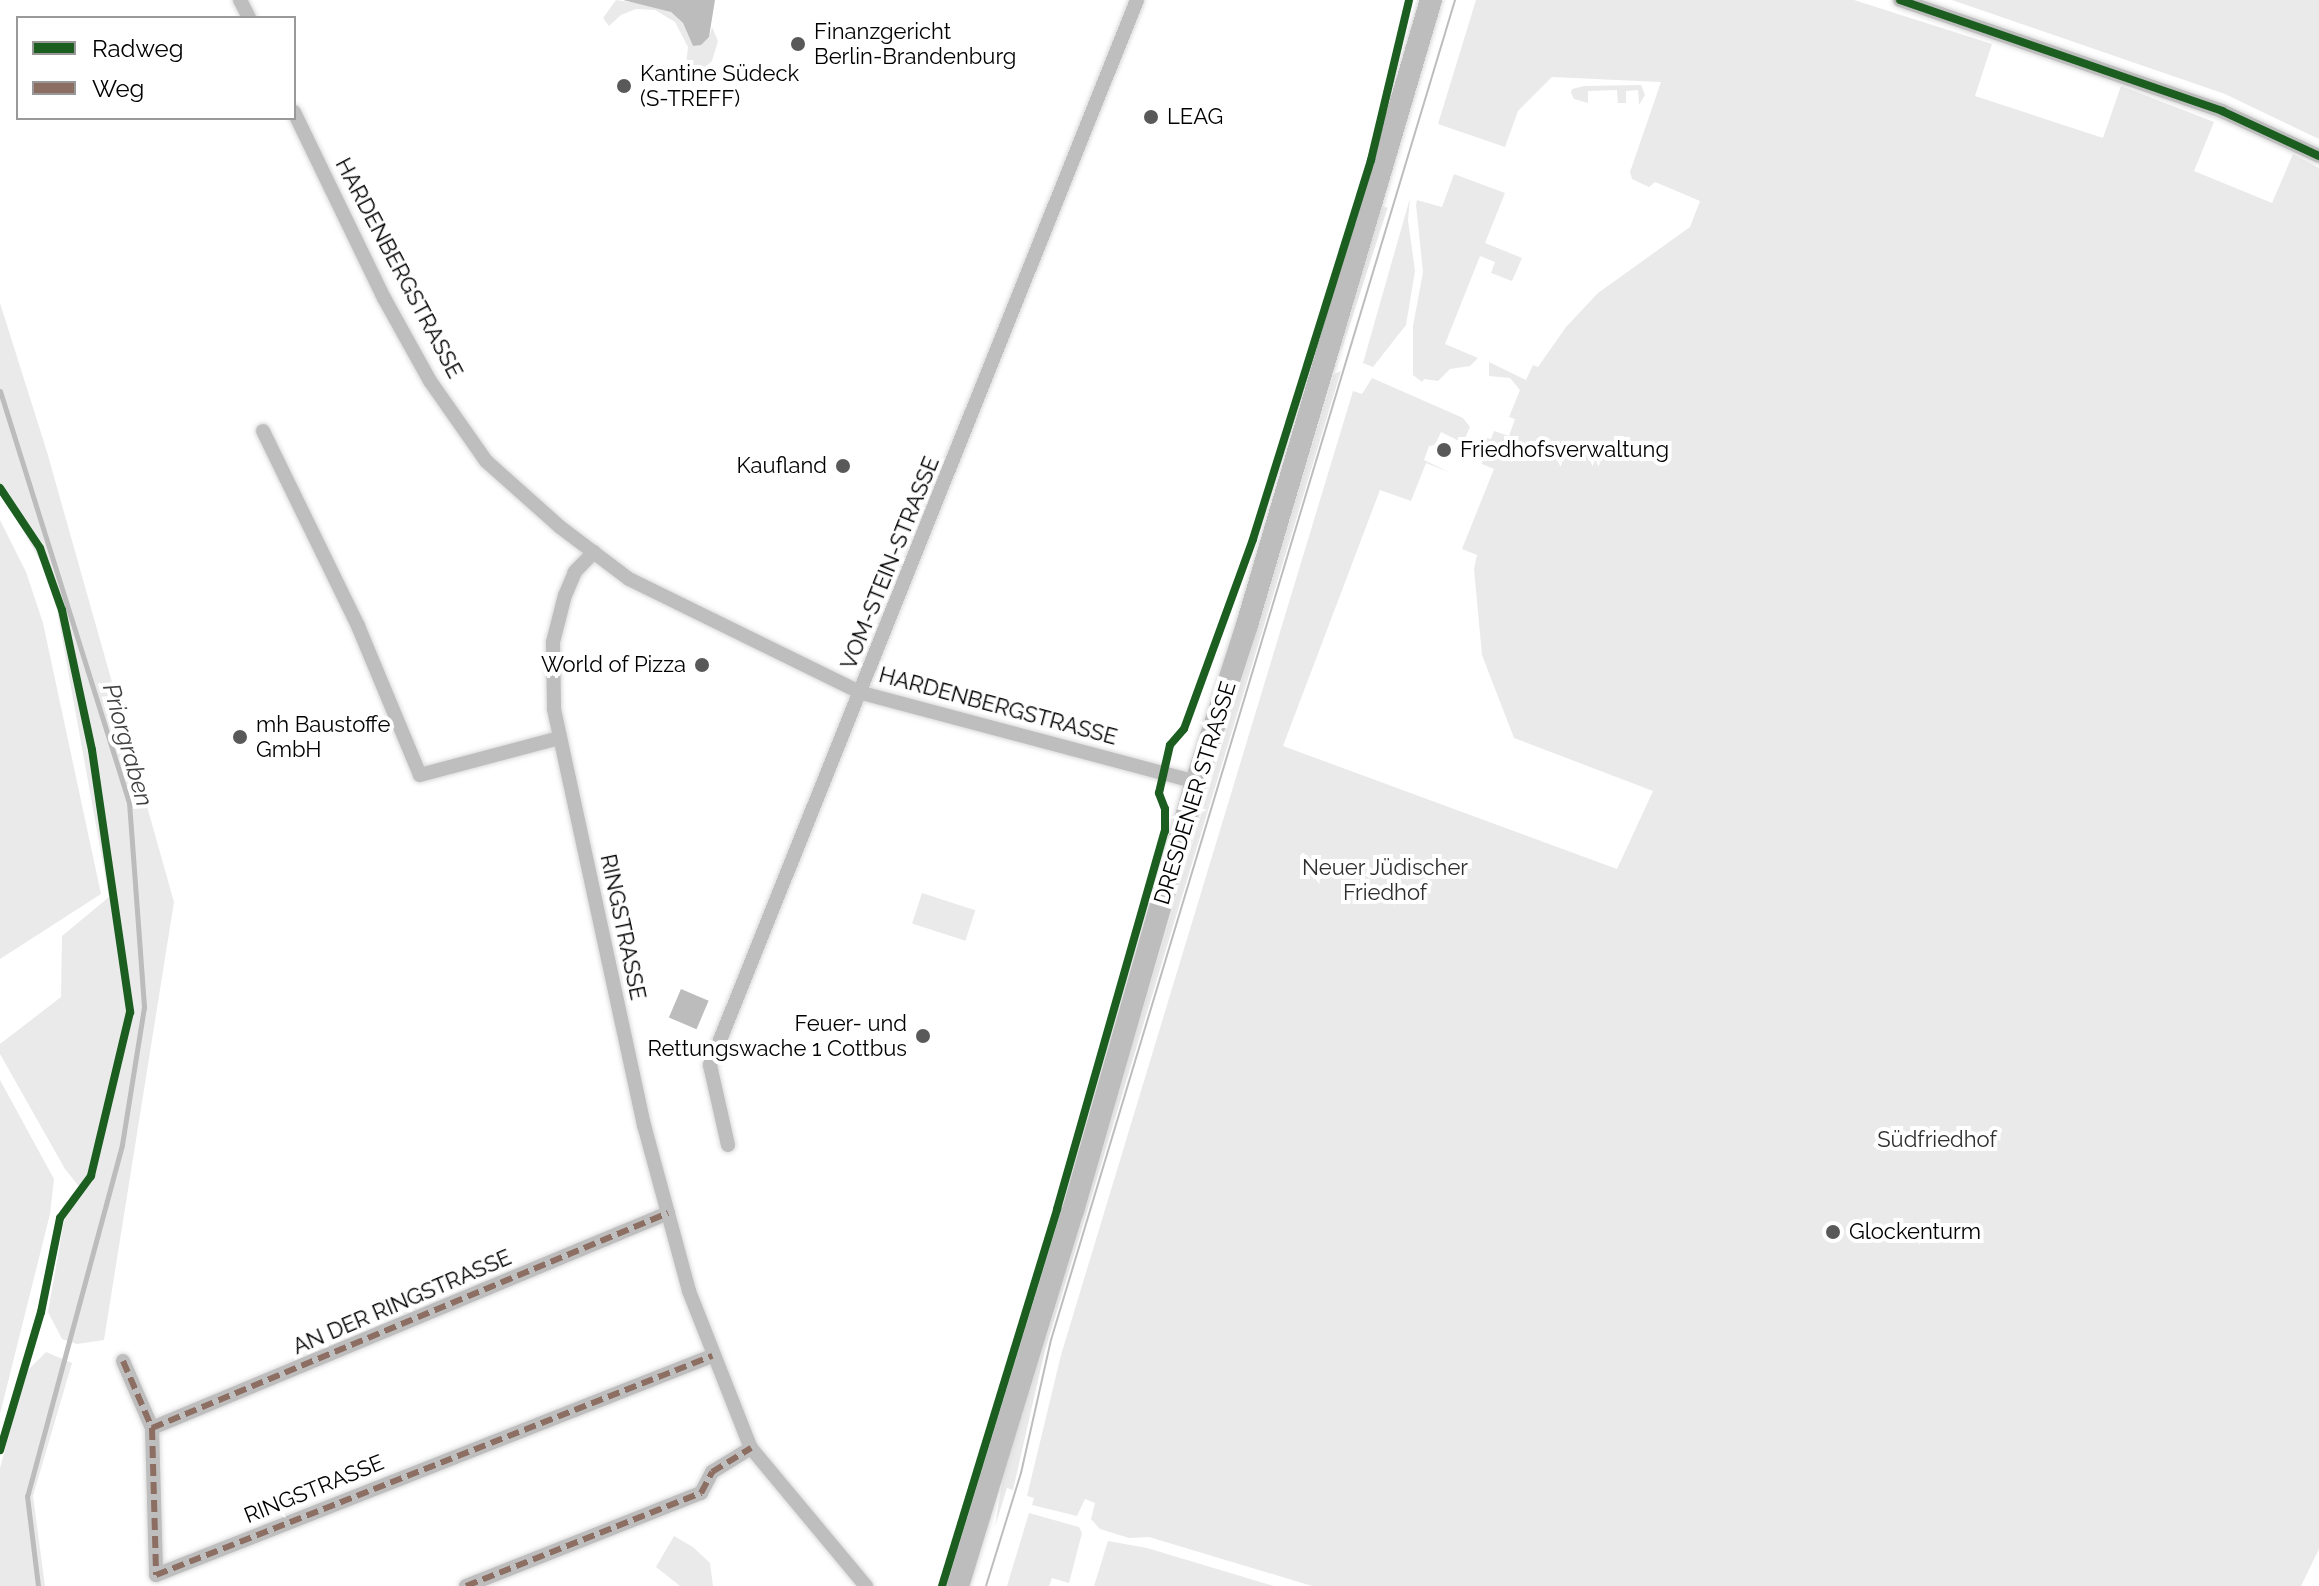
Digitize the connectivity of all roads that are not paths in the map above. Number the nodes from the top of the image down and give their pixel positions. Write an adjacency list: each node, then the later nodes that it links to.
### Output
1 (1137, 0): 8 (street, VOM-STEIN-STRASSE)
2 (1431, 0): 10 (main road, DRESDENER STRASSE)
3 (1900, 0): 5 (street)
4 (296, 116): 7 (street, HARDENBERGSTRASSE)
5 (2319, 156)
6 (263, 431): 9 (street)
7 (588, 548): 8 (street, HARDENBERGSTRASSE); 9 (street, RINGSTRASSE)
8 (862, 693): 10 (street, HARDENBERGSTRASSE); 11 (street, VOM-STEIN-STRASSE)
9 (559, 738): 12 (street, RINGSTRASSE)
10 (1196, 782): 19 (main road, DRESDENER STRASSE)
11 (728, 1145)
12 (668, 1213): 13 (street, RINGSTRASSE); 15 (street, AN DER RINGSTRASSE)
13 (712, 1356): 15 (street, RINGSTRASSE); 16 (street, RINGSTRASSE)
14 (123, 1361): 15 (street)
15 (152, 1428)
16 (751, 1448): 17 (street); 18 (street, RINGSTRASSE)
17 (466, 1586)
18 (866, 1586)
19 (958, 1586)

